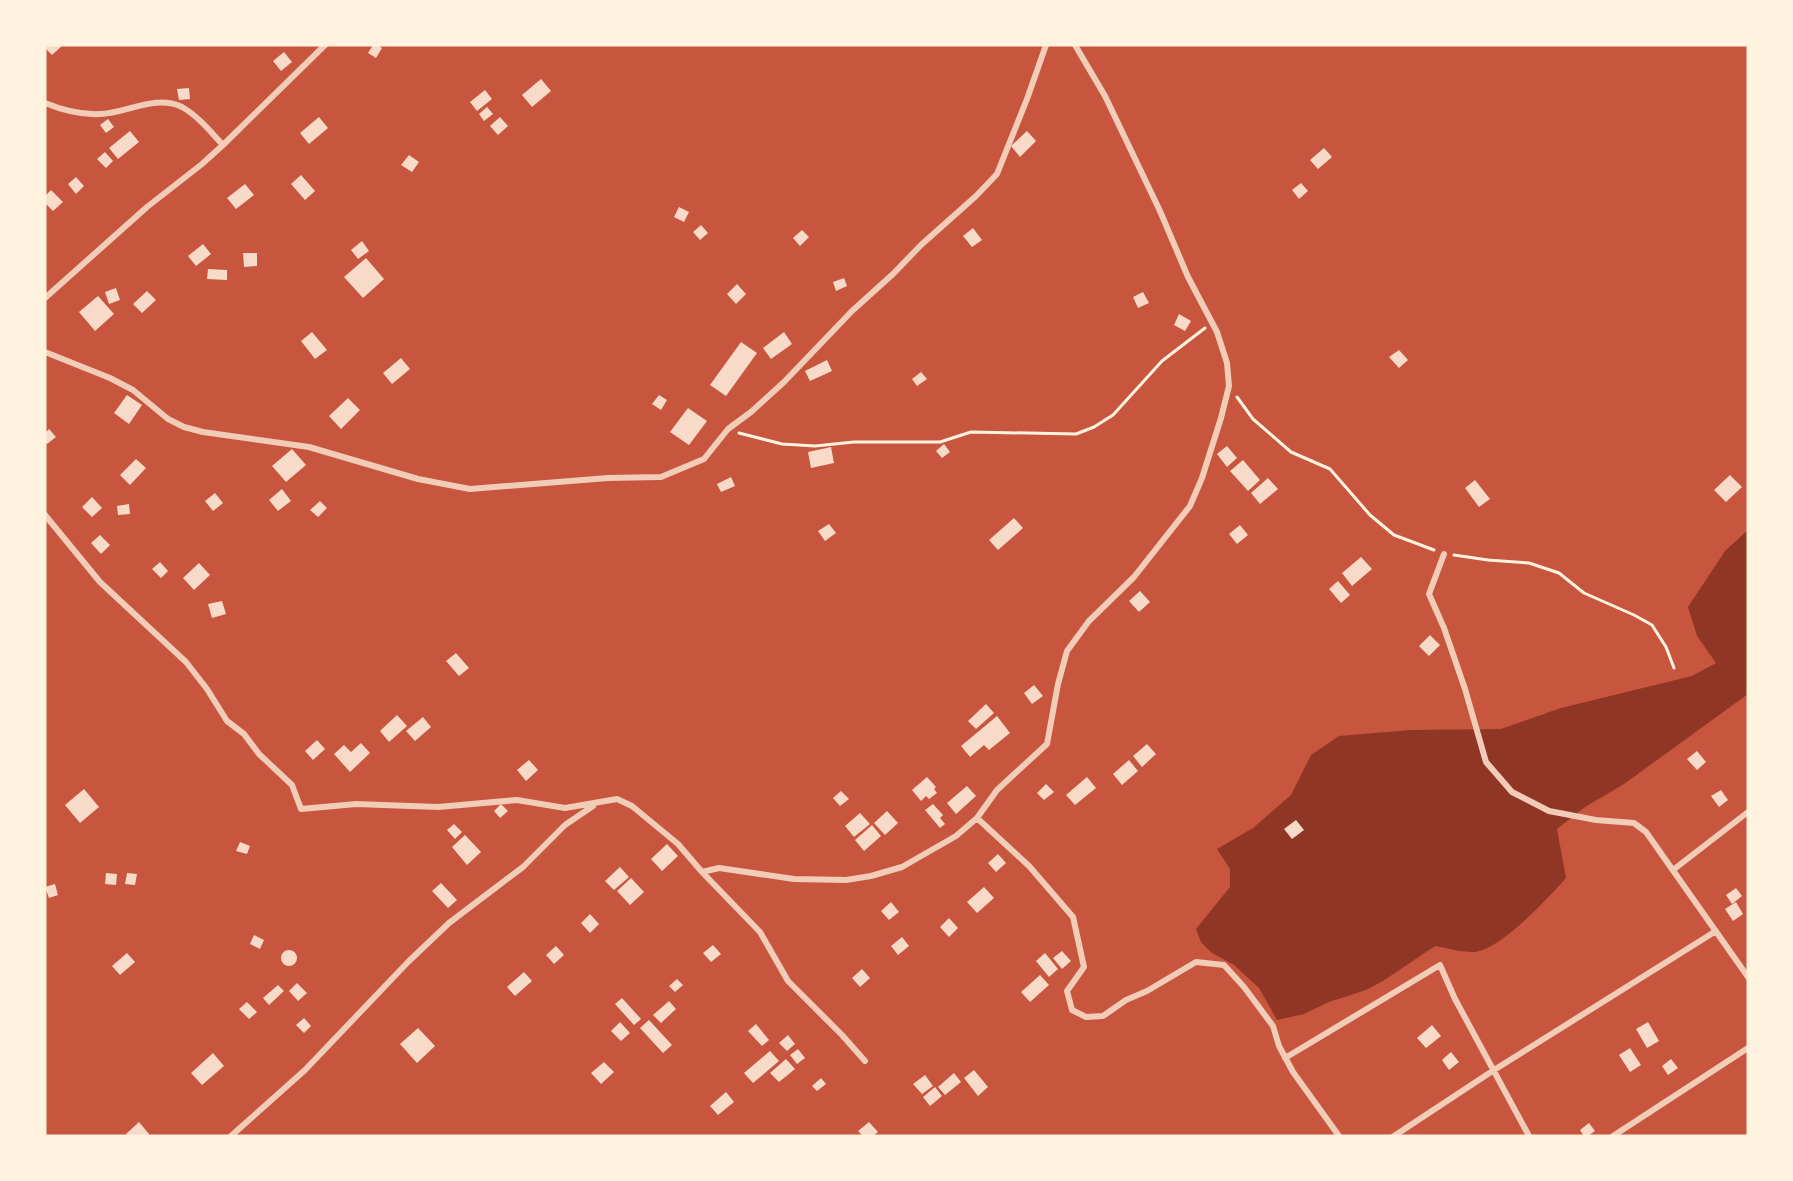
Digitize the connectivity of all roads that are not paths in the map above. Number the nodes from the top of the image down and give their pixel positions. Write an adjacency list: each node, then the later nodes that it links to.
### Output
1 (325, 45): 5 (street)
2 (1046, 45): 7 (street)
3 (1075, 45): 12 (street)
4 (45, 103): 5 (street)
5 (223, 145): 6 (street)
6 (45, 298)
7 (45, 352)
8 (45, 515): 10 (street)
9 (1444, 554): 13 (street)
10 (596, 804): 14 (street); 21 (street)
11 (1748, 812): 13 (street)
12 (977, 818): 14 (street); 18 (street)
13 (1673, 870): 15 (street)
14 (702, 872): 19 (street)
15 (1716, 931): 16 (street); 20 (street)
16 (1748, 977)
17 (1748, 1048): 25 (street)
18 (1285, 1058): 20 (street); 22 (street)
19 (865, 1061)
20 (1494, 1070): 23 (street); 24 (street)
21 (231, 1136)
22 (1340, 1136)
23 (1394, 1136)
24 (1529, 1136)
25 (1612, 1136)

